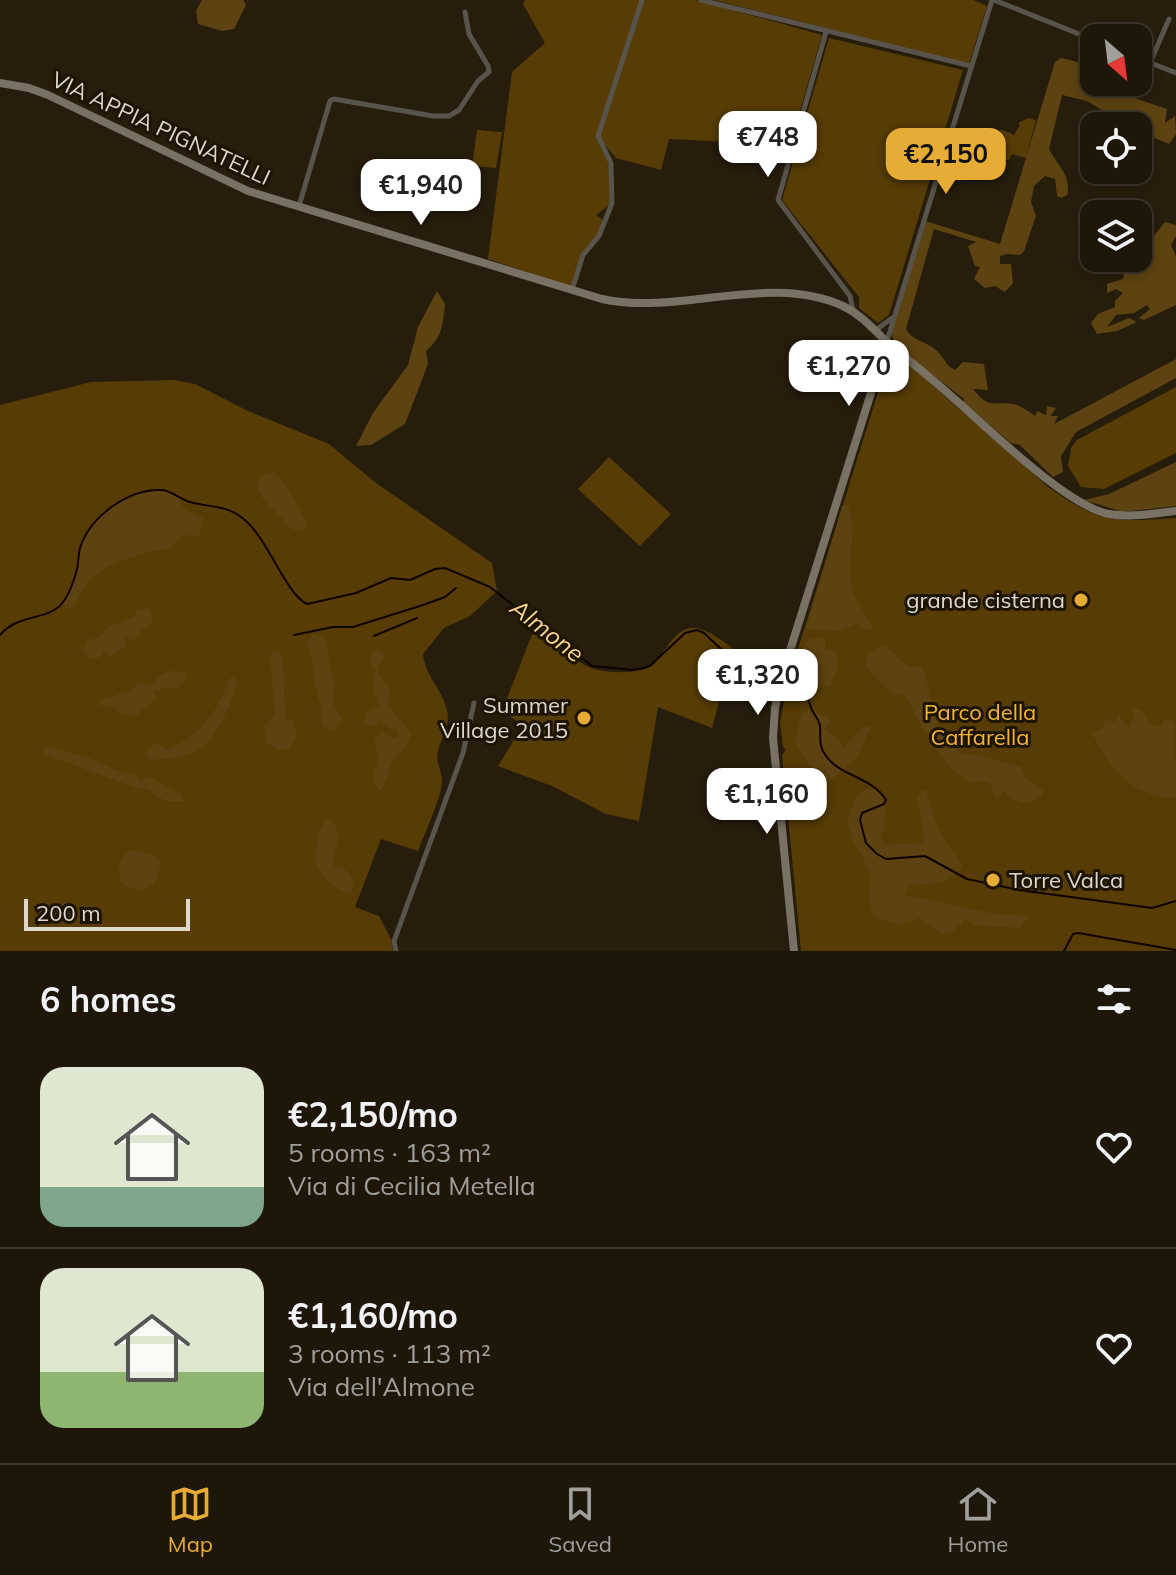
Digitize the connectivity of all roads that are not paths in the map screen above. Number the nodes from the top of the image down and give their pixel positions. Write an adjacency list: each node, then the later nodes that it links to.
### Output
1 (642, 0): 14 (street)
2 (701, 0): 6 (street)
3 (993, 0): 7 (street); 10 (street)
4 (465, 12): 13 (street)
5 (1169, 19): 8 (street)
6 (826, 32): 10 (street); 15 (street)
7 (1080, 34)
8 (1152, 58)
9 (1152, 64): 11 (street)
10 (971, 66): 16 (street)
11 (1176, 73)
12 (0, 83): 13 (main road, VIA APPIA PIGNATELLI)
13 (299, 207): 14 (main road, VIA APPIA PIGNATELLI)
14 (572, 291): 15 (main road, VIA APPIA PIGNATELLI)
15 (853, 311): 17 (main road, VIA APPIA PIGNATELLI)
16 (893, 317): 17 (street); 18 (street)
17 (876, 330): 18 (main road, VIA APPIA PIGNATELLI)
18 (887, 342): 19 (main road, VIA APPIA PIGNATELLI); 22 (main road)
19 (1176, 511)
20 (474, 703): 21 (street)
21 (396, 951)
22 (794, 951)

